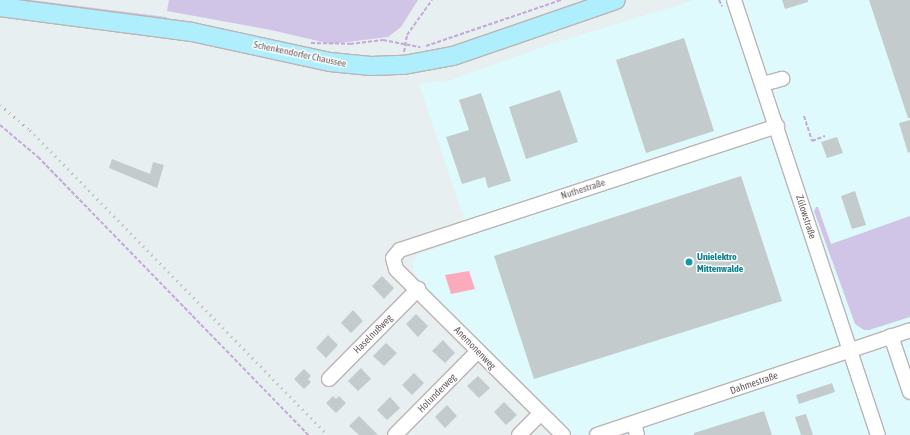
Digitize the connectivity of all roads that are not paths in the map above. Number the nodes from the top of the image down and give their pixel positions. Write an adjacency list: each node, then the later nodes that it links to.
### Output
1 (616, 0): 3 (main road, Schenkendorfer Chaussee)
2 (734, 0): 5 (street, Zülowstraße)
3 (0, 7)
4 (782, 79): 5 (street)
5 (763, 84): 6 (street, Zülowstraße)
6 (777, 126): 7 (street, Nuthestraße); 11 (street, Zülowstraße)
7 (393, 258): 8 (street, Anemonenweg)
8 (418, 289): 12 (street, Anemonenweg); 14 (street, Haselnußweg)
9 (910, 330): 10 (street, Dahmestraße)
10 (891, 336): 11 (street, Dahmestraße); 13 (street)
11 (850, 350): 17 (street, Dahmestraße); 22 (street, Zülowstraße)
12 (478, 351): 16 (street, Anemonenweg); 18 (street, Holunderweg)
13 (906, 364): 15 (street)
14 (329, 379)
15 (909, 391)
16 (540, 414): 19 (street); 20 (street, Anemonenweg)
17 (635, 429): 21 (street, Dahmestraße)
18 (395, 435)
19 (519, 435)
20 (563, 435)
21 (597, 435)
22 (878, 435)

